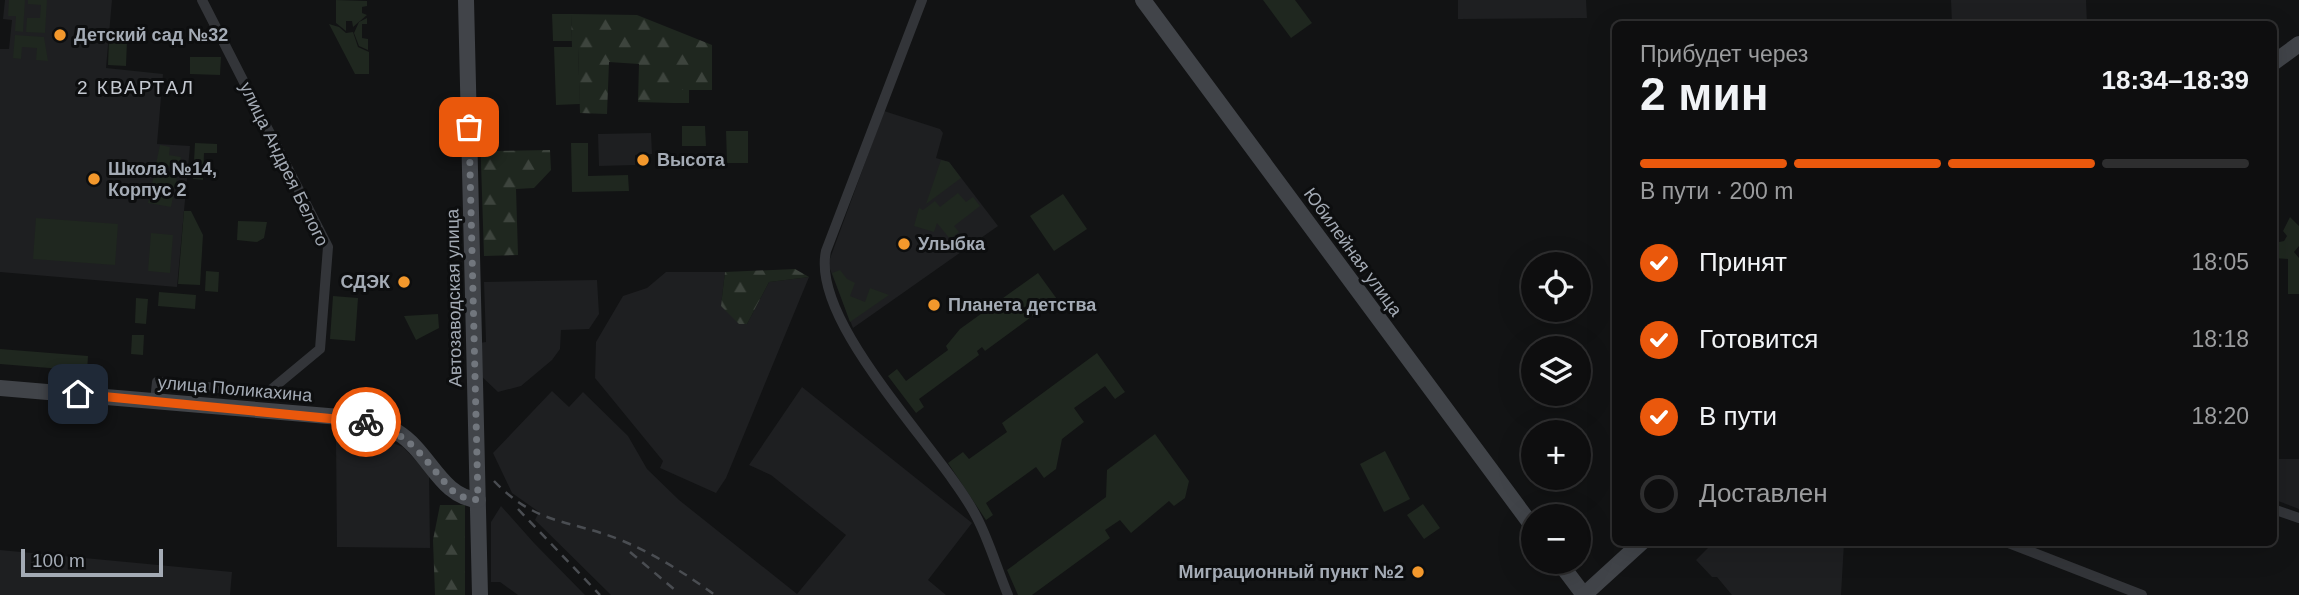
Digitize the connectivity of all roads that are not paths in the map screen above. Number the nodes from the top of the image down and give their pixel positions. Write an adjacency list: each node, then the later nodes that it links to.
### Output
1 (202, 0): 8 (street, улица Андрея Белого)
2 (466, 0): 9 (street, Автозаводская улица)
3 (922, 0): 17 (street)
4 (1143, 0): 11 (street, Юбилейная улица)
5 (2299, 44): 6 (street)
6 (2277, 60)
7 (0, 388): 8 (street, улица Поликахина)
8 (155, 401): 9 (street, улица Поликахина)
9 (478, 500): 16 (street, Автозаводская улица)
10 (2277, 510): 12 (street)
11 (1521, 511)
12 (2299, 518)
13 (1638, 546): 18 (street)
14 (2016, 546): 19 (street)
15 (1568, 574): 18 (street)
16 (480, 595)
17 (1008, 595)
18 (1584, 595)
19 (2142, 595)

